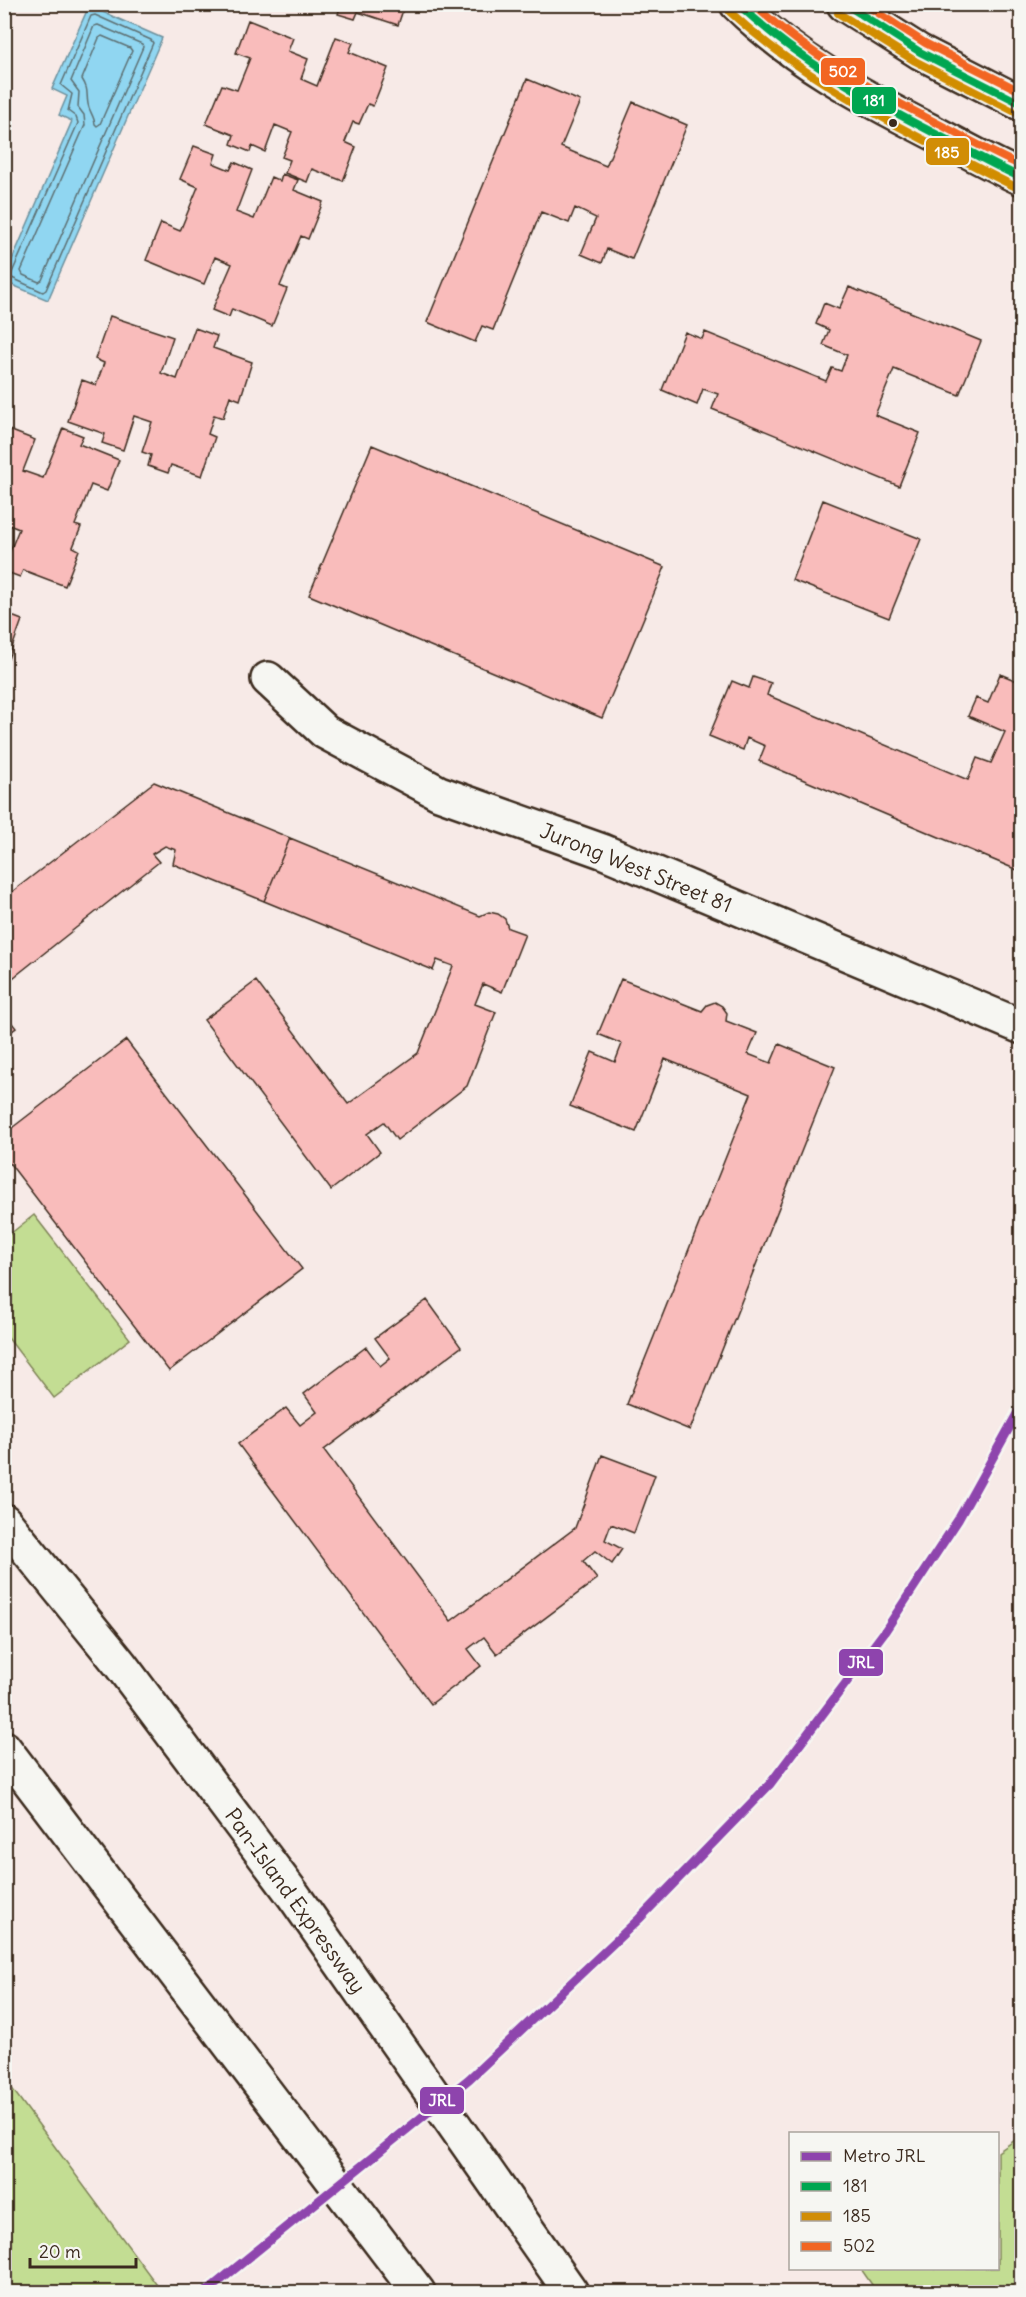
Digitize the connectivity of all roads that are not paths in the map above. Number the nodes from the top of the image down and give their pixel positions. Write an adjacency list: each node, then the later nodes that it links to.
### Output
1 (737, 4): 4 (main road)
2 (844, 4): 3 (main road)
3 (1022, 104)
4 (1022, 178)
5 (268, 680): 6 (main road, Jurong West Street 81)
6 (1022, 1027)
7 (4, 1521): 10 (main road, Pan-Island Expressway)
8 (4, 1748): 9 (main road)
9 (418, 2292)
10 (570, 2292)

